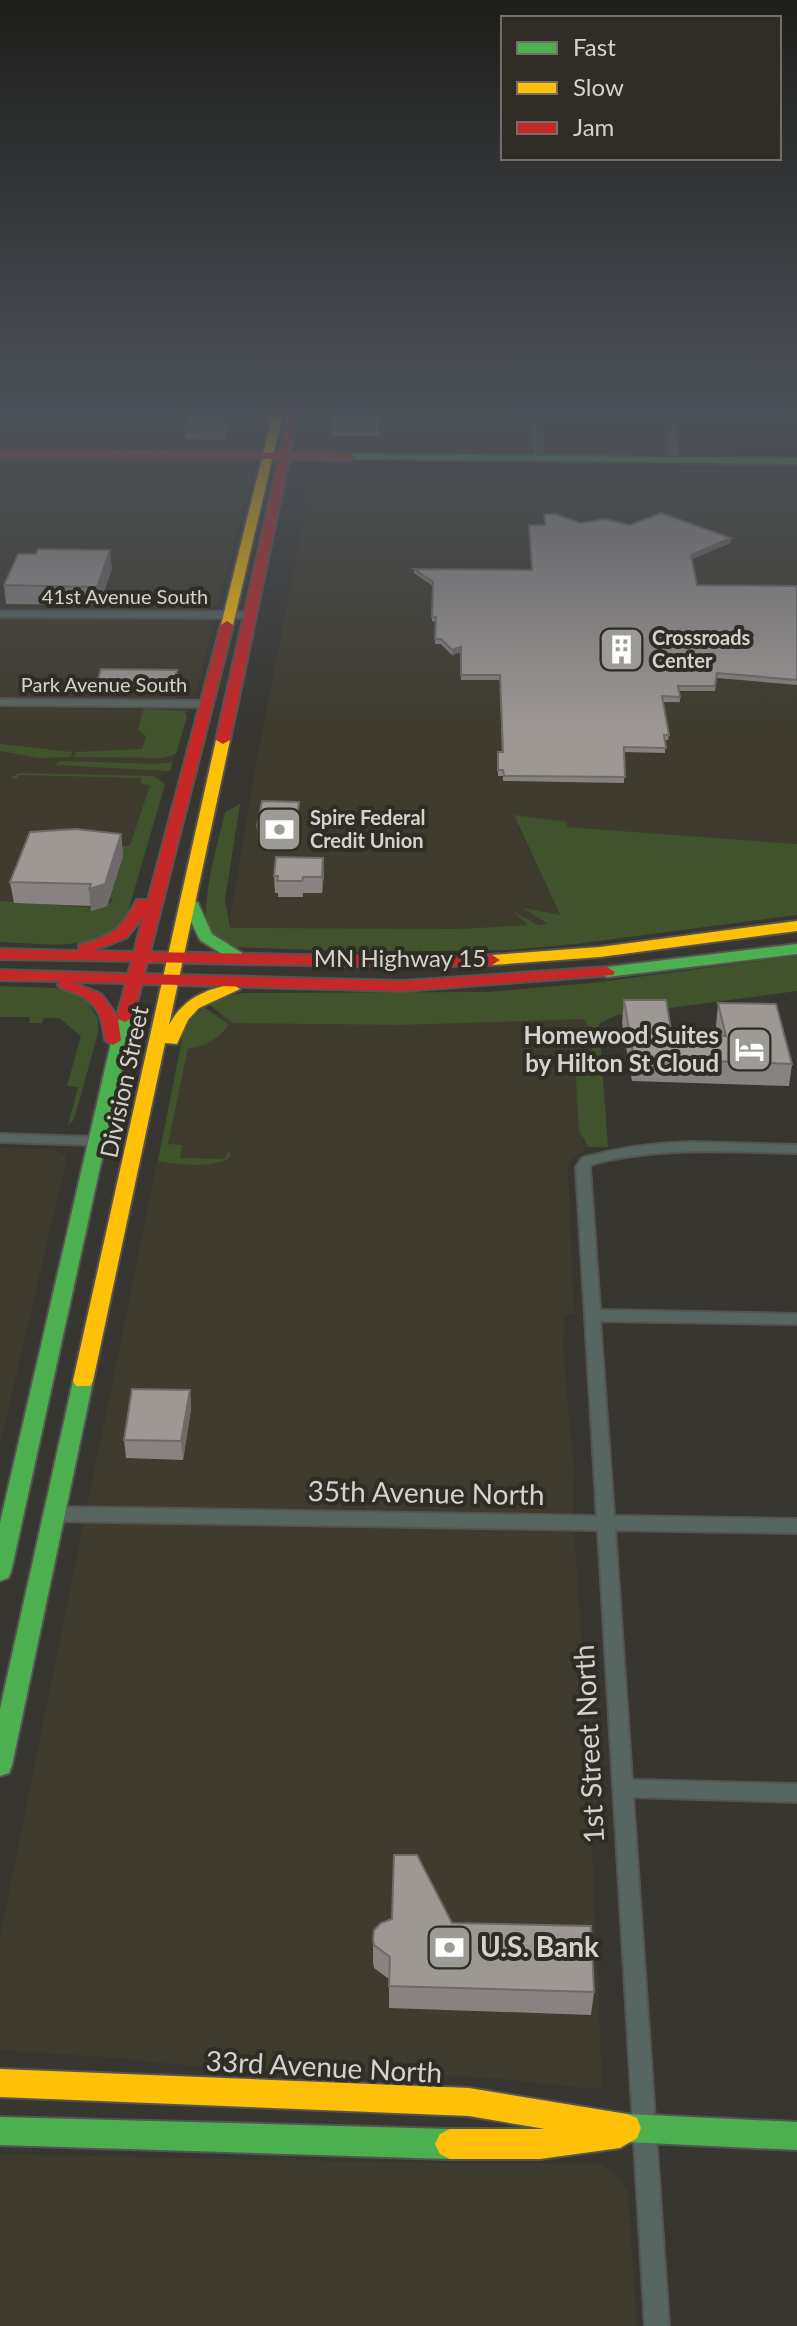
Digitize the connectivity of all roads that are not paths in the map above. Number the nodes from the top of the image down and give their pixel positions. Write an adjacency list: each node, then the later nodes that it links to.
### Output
1 (259, 518): 4 (main road, Division Street)
2 (267, 518): 5 (main road, Division Street)
3 (0, 614): 4 (street, 41st Avenue South)
4 (230, 615): 5 (street, 41st Avenue South); 7 (main road, Division Street)
5 (250, 615): 9 (main road, Division Street)
6 (0, 702): 7 (street, Park Avenue South)
7 (208, 704): 8 (main road, Division Street)
8 (168, 848): 12 (main road); 13 (main road, Division Street)
9 (189, 901): 14 (main road, Division Street); 15 (main road)
10 (797, 926): 15 (main road, MN Highway 15)
11 (797, 949): 19 (main road, MN Highway 15)
12 (0, 954): 13 (main road, MN Highway 15)
13 (140, 957): 14 (main road, MN Highway 15); 17 (main road, Division Street)
14 (177, 958): 15 (main road, MN Highway 15); 18 (main road, Division Street)
15 (242, 959)
16 (8, 976): 17 (main road, MN Highway 15); 20 (main road)
17 (134, 979): 18 (main road, MN Highway 15); 20 (main road, Division Street)
18 (172, 979): 19 (main road, MN Highway 15); 21 (main road, Division Street)
19 (299, 983): 21 (main road)
20 (113, 1064): 23 (main road, Division Street)
21 (146, 1096): 27 (main road, Division Street)
22 (0, 1138): 23 (street)
23 (95, 1141): 30 (main road, Division Street)
24 (797, 1149): 25 (street, 1st Street North)
25 (592, 1315): 26 (street); 28 (street, 1st Street North)
26 (797, 1319)
27 (54, 1514): 28 (street, 35th Avenue North); 31 (main road, Division Street)
28 (605, 1522): 29 (street, 35th Avenue North); 32 (street, 1st Street North)
29 (797, 1526)
30 (0, 1572)
31 (0, 1765)
32 (621, 1788): 33 (street); 36 (street, 1st Street North)
33 (797, 1793)
34 (0, 2083): 36 (main road, 33rd Avenue North)
35 (0, 2131): 36 (main road, 33rd Avenue North)
36 (644, 2131): 37 (main road, 33rd Avenue North); 38 (street, 1st Street North)
37 (797, 2136)
38 (657, 2326)

